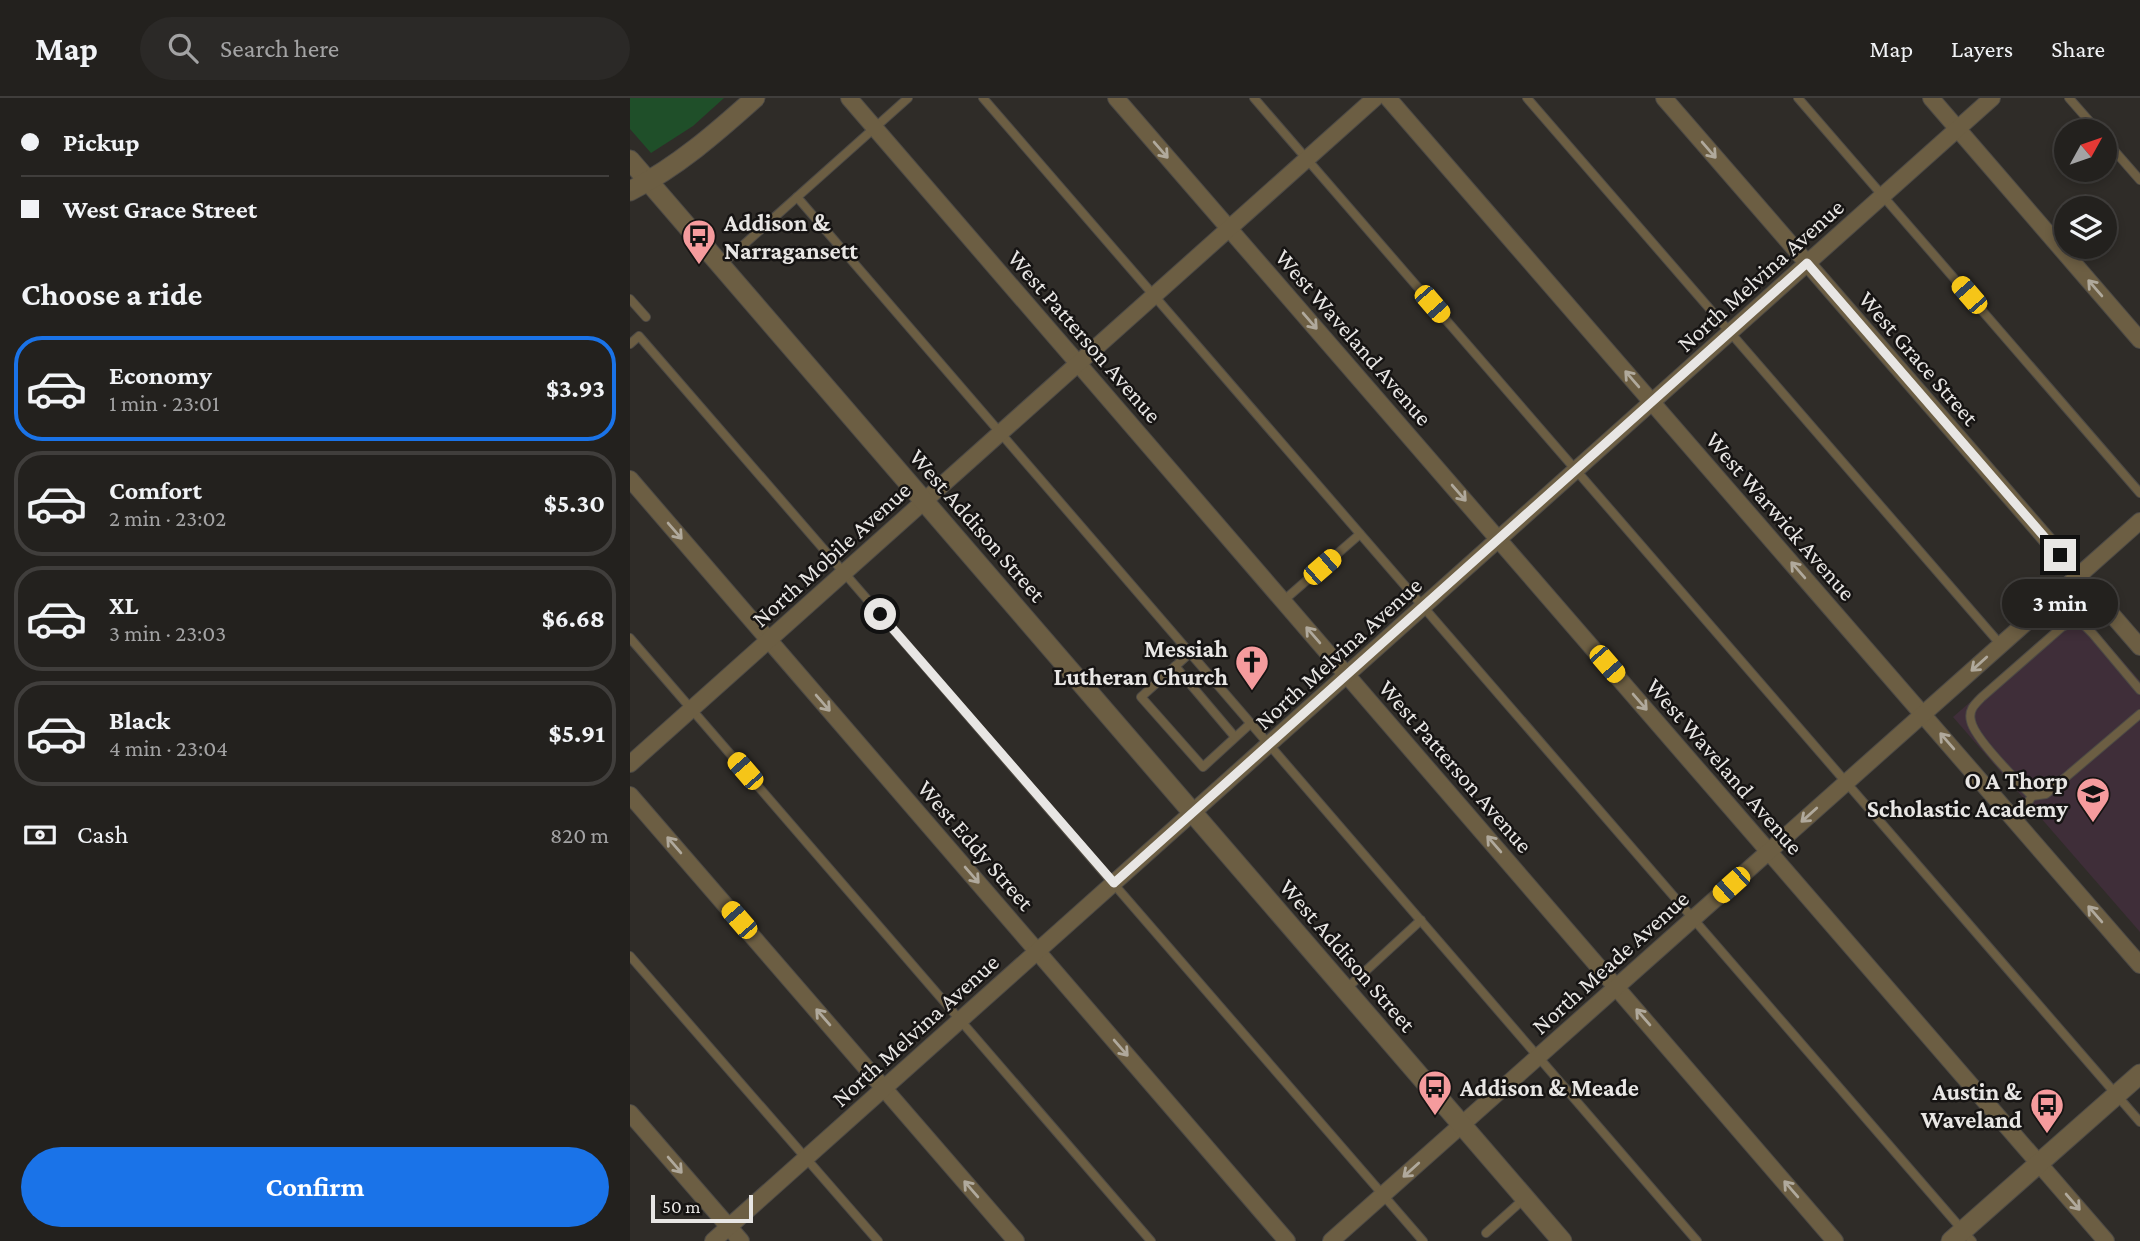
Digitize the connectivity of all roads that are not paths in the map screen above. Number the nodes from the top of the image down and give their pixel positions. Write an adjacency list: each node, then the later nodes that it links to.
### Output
1 (849, 98): 16 (street, West Patterson Avenue)
2 (908, 98): 16 (lane)
3 (983, 98): 29 (lane)
4 (1116, 98): 26 (street, West Waveland Avenue, one-way to 26)
5 (1254, 98): 19 (lane)
6 (1375, 98): 19 (street, North Mobile Avenue)
7 (1388, 98): 36 (street, West Warwick Avenue, one-way to 7)
8 (1527, 98): 32 (lane)
9 (1664, 98): 27 (street, West Grace Street, one-way to 27)
10 (1798, 98): 24 (lane)
11 (1931, 98): 17 (street)
12 (1993, 98): 17 (street, North Melvina Avenue)
13 (2069, 98): 15 (lane)
14 (747, 101): 22 (street)
15 (2087, 119)
16 (874, 127): 25 (lane); 35 (street, West Patterson Avenue)
17 (1958, 129): 24 (street, North Melvina Avenue); 33 (street, one-way to 17)
18 (2118, 155): 21 (lane)
19 (1307, 159): 26 (street, North Mobile Avenue); 38 (lane)
20 (630, 160): 22 (street, West Addison Street)
21 (2140, 180)
22 (649, 182): 23 (street); 28 (street, West Addison Street)
23 (630, 191)
24 (1883, 196): 27 (street, North Melvina Avenue); 40 (lane)
25 (797, 197): 28 (lane); 37 (lane)
26 (1229, 228): 29 (street, North Mobile Avenue); 44 (street, West Waveland Avenue, one-way to 44)
27 (1807, 263): 32 (street, North Melvina Avenue); 46 (street, West Grace Street)
28 (720, 265): 41 (street, West Addison Street)
29 (1154, 296): 35 (street, North Mobile Avenue); 43 (lane)
30 (630, 299): 31 (lane)
31 (646, 317)
32 (1730, 332): 36 (street, North Melvina Avenue); 51 (lane)
33 (2140, 340)
34 (630, 344): 45 (lane)
35 (1078, 363): 37 (street, North Mobile Avenue); 47 (street, West Patterson Avenue)
36 (1652, 402): 38 (street, North Melvina Avenue); 58 (street, West Warwick Avenue, one-way to 36)
37 (1000, 433): 41 (street, North Mobile Avenue); 53 (lane)
38 (1576, 470): 44 (street, North Melvina Avenue); 64 (lane)
39 (630, 479): 50 (street, West Eddy Street, one-way to 50)
40 (2140, 493)
41 (924, 501): 45 (street, North Mobile Avenue); 67 (street, West Addison Street)
42 (2140, 521): 46 (street, North Meade Avenue)
43 (1360, 534): 47 (lane); 48 (lane)
44 (1499, 539): 48 (street, North Melvina Avenue); 69 (street, West Waveland Avenue, one-way to 69)
45 (844, 573): 50 (street, North Mobile Avenue); 70 (lane)
46 (2078, 576): 51 (street, North Meade Avenue); 52 (street, West Grace Street)
47 (1283, 601): 55 (street, West Patterson Avenue, one-way to 47)
48 (1423, 607): 55 (street, North Melvina Avenue); 71 (lane)
49 (630, 638): 57 (lane)
50 (769, 640): 57 (street, North Mobile Avenue); 73 (street, West Eddy Street, one-way to 73)
51 (2001, 645): 58 (street, North Meade Avenue, one-way to 58)
52 (2140, 647)
53 (1190, 653): 54 (lane); 60 (lane)
54 (1175, 667): 61 (lane); 61 (lane)
55 (1347, 674): 62 (street, North Melvina Avenue); 76 (street, West Patterson Avenue, one-way to 55)
56 (2140, 690): 66 (lane)
57 (692, 709): 63 (street, North Mobile Avenue); 78 (lane)
58 (1923, 714): 64 (street, North Meade Avenue); 68 (street, West Warwick Avenue, one-way to 58)
59 (2140, 714): 66 (lane)
60 (1251, 723): 61 (lane); 62 (lane)
61 (1236, 737)
62 (1269, 744): 67 (street, North Melvina Avenue); 72 (lane)
63 (630, 764)
64 (1846, 782): 69 (street, North Meade Avenue, one-way to 69); 82 (lane)
65 (630, 795): 81 (street, one-way to 65)
66 (2032, 796): 68 (lane)
67 (1193, 812): 70 (street, North Melvina Avenue); 77 (street, West Addison Street)
68 (2013, 818): 75 (street, West Warwick Avenue, one-way to 68)
69 (1769, 851): 71 (street, North Meade Avenue); 87 (street, West Waveland Avenue)
70 (1114, 883): 73 (street, North Melvina Avenue); 88 (lane)
71 (1693, 919): 76 (street, North Meade Avenue); 92 (lane)
72 (1421, 920): 77 (lane); 79 (lane)
73 (1037, 951): 78 (street, North Melvina Avenue); 98 (street, West Eddy Street, one-way to 98)
74 (630, 956): 86 (lane)
75 (2140, 965)
76 (1617, 986): 79 (street, North Meade Avenue); 103 (street, West Patterson Avenue, one-way to 76)
77 (1346, 989): 85 (street, West Addison Street)
78 (960, 1020): 81 (street, North Melvina Avenue); 97 (lane)
79 (1538, 1056): 85 (street, North Meade Avenue); 102 (lane)
80 (2140, 1074): 82 (street)
81 (884, 1088): 86 (street, North Melvina Avenue); 96 (street, one-way to 81)
82 (2116, 1094): 84 (lane); 87 (street)
83 (630, 1113): 90 (street, one-way to 90)
84 (2140, 1122)
85 (1462, 1124): 88 (street, North Meade Avenue, one-way to 88); 89 (street, West Addison Street)
86 (806, 1158): 90 (street, North Melvina Avenue); 95 (lane)
87 (2039, 1163): 92 (street); 104 (street, West Waveland Avenue, one-way to 104)
88 (1383, 1195): 99 (street, North Meade Avenue); 100 (lane)
89 (1525, 1198): 91 (lane); 101 (street, West Addison Street)
90 (729, 1227): 93 (street, North Melvina Avenue); 94 (street)
91 (1486, 1233)
92 (1962, 1238)
93 (713, 1241)
94 (741, 1241)
95 (878, 1241)
96 (1016, 1241)
97 (1151, 1241)
98 (1287, 1241)
99 (1331, 1241)
100 (1423, 1241)
101 (1562, 1241)
102 (1698, 1241)
103 (1835, 1241)
104 (2106, 1241)

